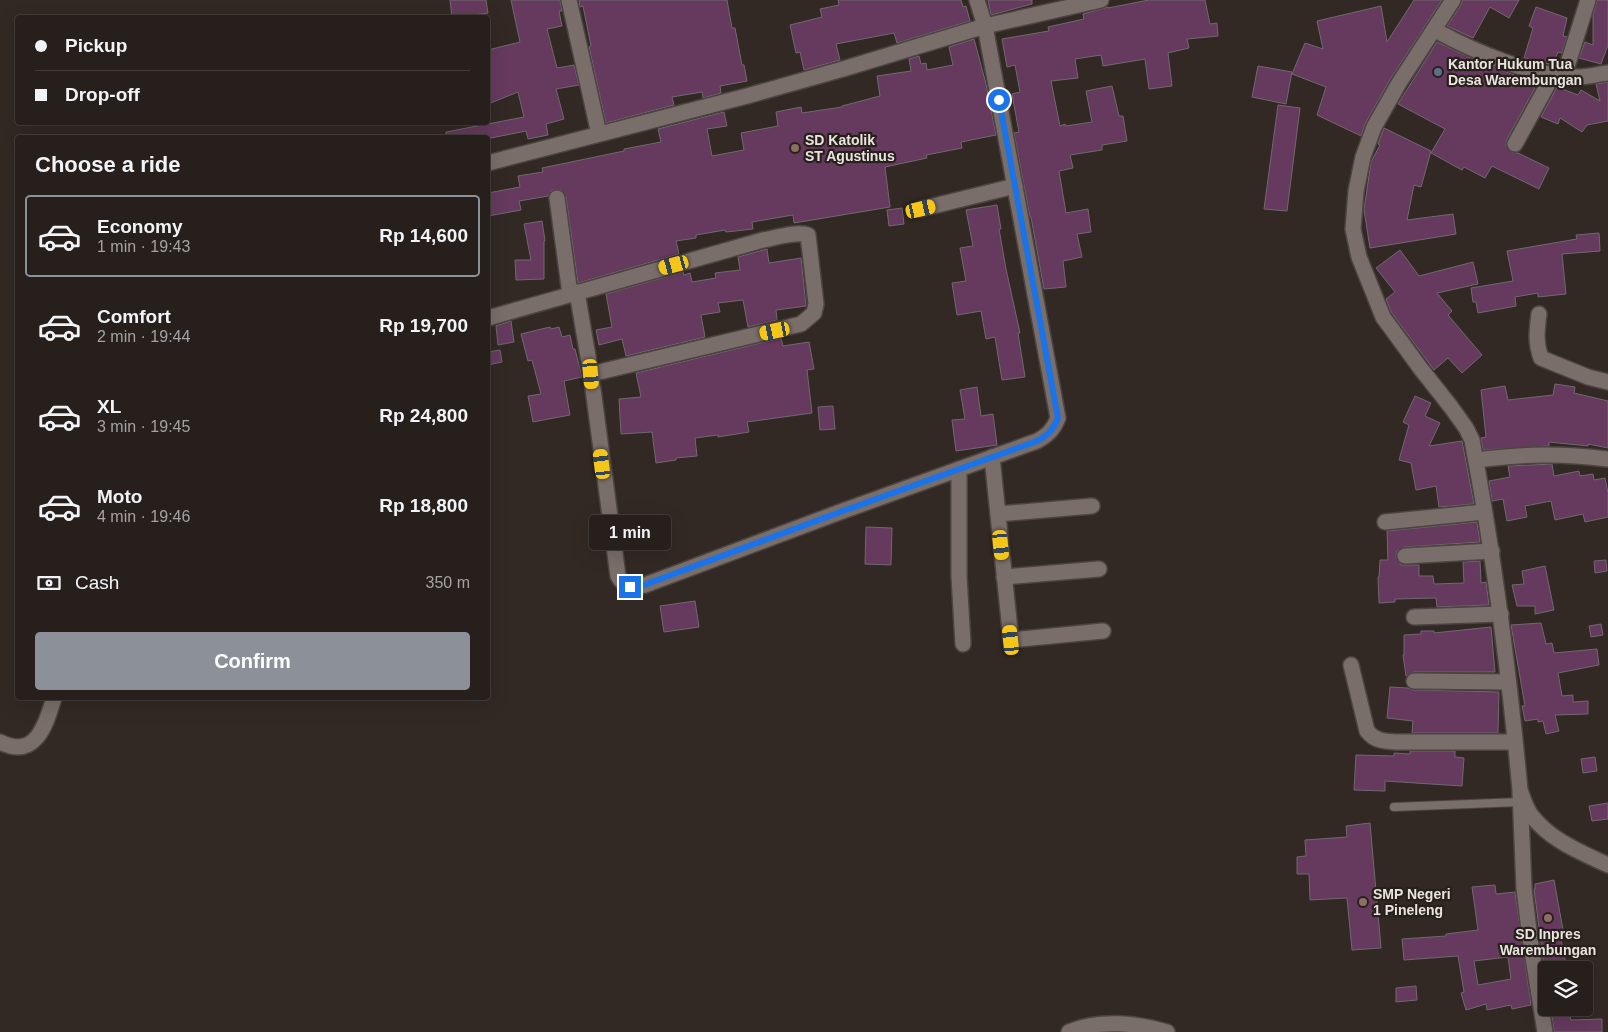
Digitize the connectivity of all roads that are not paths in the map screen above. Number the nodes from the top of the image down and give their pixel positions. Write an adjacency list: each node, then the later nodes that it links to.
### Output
1 (569, 0): 10 (street)
2 (977, 0): 6 (street)
3 (1101, 0): 6 (street)
4 (1453, 0): 7 (street)
5 (1588, 0): 9 (street)
6 (985, 26): 10 (street); 13 (street)
7 (1435, 30): 9 (street); 23 (street)
8 (1608, 73): 9 (street)
9 (1559, 75): 11 (street)
10 (599, 134): 12 (street)
11 (1515, 144)
12 (490, 162)
13 (1015, 186): 15 (street); 21 (street)
14 (556, 198): 16 (street)
15 (921, 209)
16 (573, 293): 18 (street); 19 (street); 19 (street)
17 (1539, 314): 20 (street)
18 (490, 317)
19 (591, 374): 24 (street)
20 (1608, 382)
21 (992, 457): 24 (street); 27 (street)
22 (1608, 459): 23 (street)
23 (1476, 460): 26 (street)
24 (960, 469): 36 (street)
25 (1092, 506): 27 (street)
26 (1484, 512): 28 (street); 29 (street)
27 (998, 514): 32 (street)
28 (1385, 522)
29 (1492, 551): 30 (street); 33 (street)
30 (1404, 556)
31 (1099, 569): 32 (street)
32 (1004, 577): 35 (street)
33 (1502, 614): 34 (street); 39 (street)
34 (1414, 618)
35 (1103, 631)
36 (964, 644)
37 (1351, 665): 42 (street)
38 (1414, 681): 39 (street)
39 (1508, 682): 42 (street)
40 (53, 700): 41 (street)
41 (0, 742)
42 (1515, 742): 43 (street)
43 (1520, 796): 44 (lane); 45 (street); 48 (street)
44 (1394, 807)
45 (1608, 865)
46 (1069, 1032): 47 (street)
47 (1167, 1032)
48 (1545, 1032)

